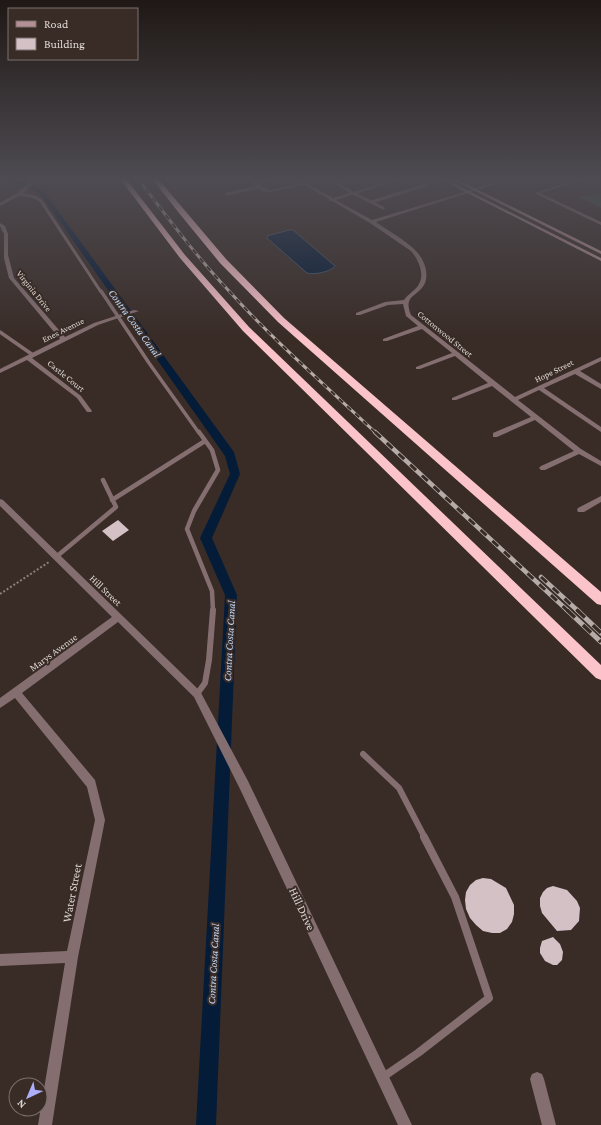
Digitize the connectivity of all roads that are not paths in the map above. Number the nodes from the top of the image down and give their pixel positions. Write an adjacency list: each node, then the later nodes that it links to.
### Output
1 (5, 232): 8 (street, Virginia Drive)
2 (62, 232): 14 (lane)
3 (163, 232): 46 (highway)
4 (198, 232): 44 (highway)
5 (387, 232): 11 (street)
6 (548, 232): 10 (main road)
7 (560, 232): 9 (main road)
8 (3, 253): 17 (street, Virginia Drive)
9 (601, 253)
10 (601, 260)
11 (405, 302): 13 (street); 15 (street, Cottonwood Street)
12 (136, 311): 14 (street, Enes Avenue)
13 (358, 314)
14 (118, 316): 17 (street, Enes Avenue); 34 (lane)
15 (422, 327): 18 (street); 19 (street, Cottonwood Street)
16 (0, 332): 20 (lane)
17 (64, 340): 20 (street, Enes Avenue)
18 (385, 340)
19 (456, 354): 22 (street); 25 (street, Cottonwood Street)
20 (31, 356): 23 (street, Enes Avenue); 30 (street, Castle Court)
21 (601, 359): 24 (street, Hope Street)
22 (418, 368)
23 (0, 371)
24 (575, 371): 26 (street); 27 (street, Hope Street)
25 (493, 383): 28 (street); 29 (street, Cottonwood Street)
26 (601, 387)
27 (540, 388): 29 (street, Hope Street); 32 (street)
28 (454, 399)
29 (514, 400): 31 (street, Cottonwood Street)
30 (89, 411)
31 (535, 418): 33 (street); 35 (street, Cottonwood Street)
32 (601, 430)
33 (495, 435)
34 (205, 441): 40 (lane); 48 (lane)
35 (579, 451): 36 (street, Cottonwood Street); 37 (street)
36 (601, 464)
37 (543, 468)
38 (103, 480): 40 (lane)
39 (601, 499): 42 (street)
40 (112, 500): 43 (lane)
41 (1, 504): 43 (street, Hill Street)
42 (580, 510)
43 (56, 557): 45 (street, Hill Street)
44 (601, 600)
45 (118, 617): 47 (street, Marys Avenue); 48 (street, Hill Street)
46 (601, 674)
47 (16, 692): 49 (street, Marys Avenue); 51 (street, Water Street)
48 (197, 694): 53 (street, Hill Drive)
49 (0, 704)
50 (363, 754): 53 (lane)
51 (72, 957): 52 (street); 55 (street, Water Street)
52 (0, 960)
53 (382, 1078): 56 (street, Hill Drive)
54 (537, 1079): 57 (street)
55 (44, 1125)
56 (405, 1125)
57 (548, 1125)

